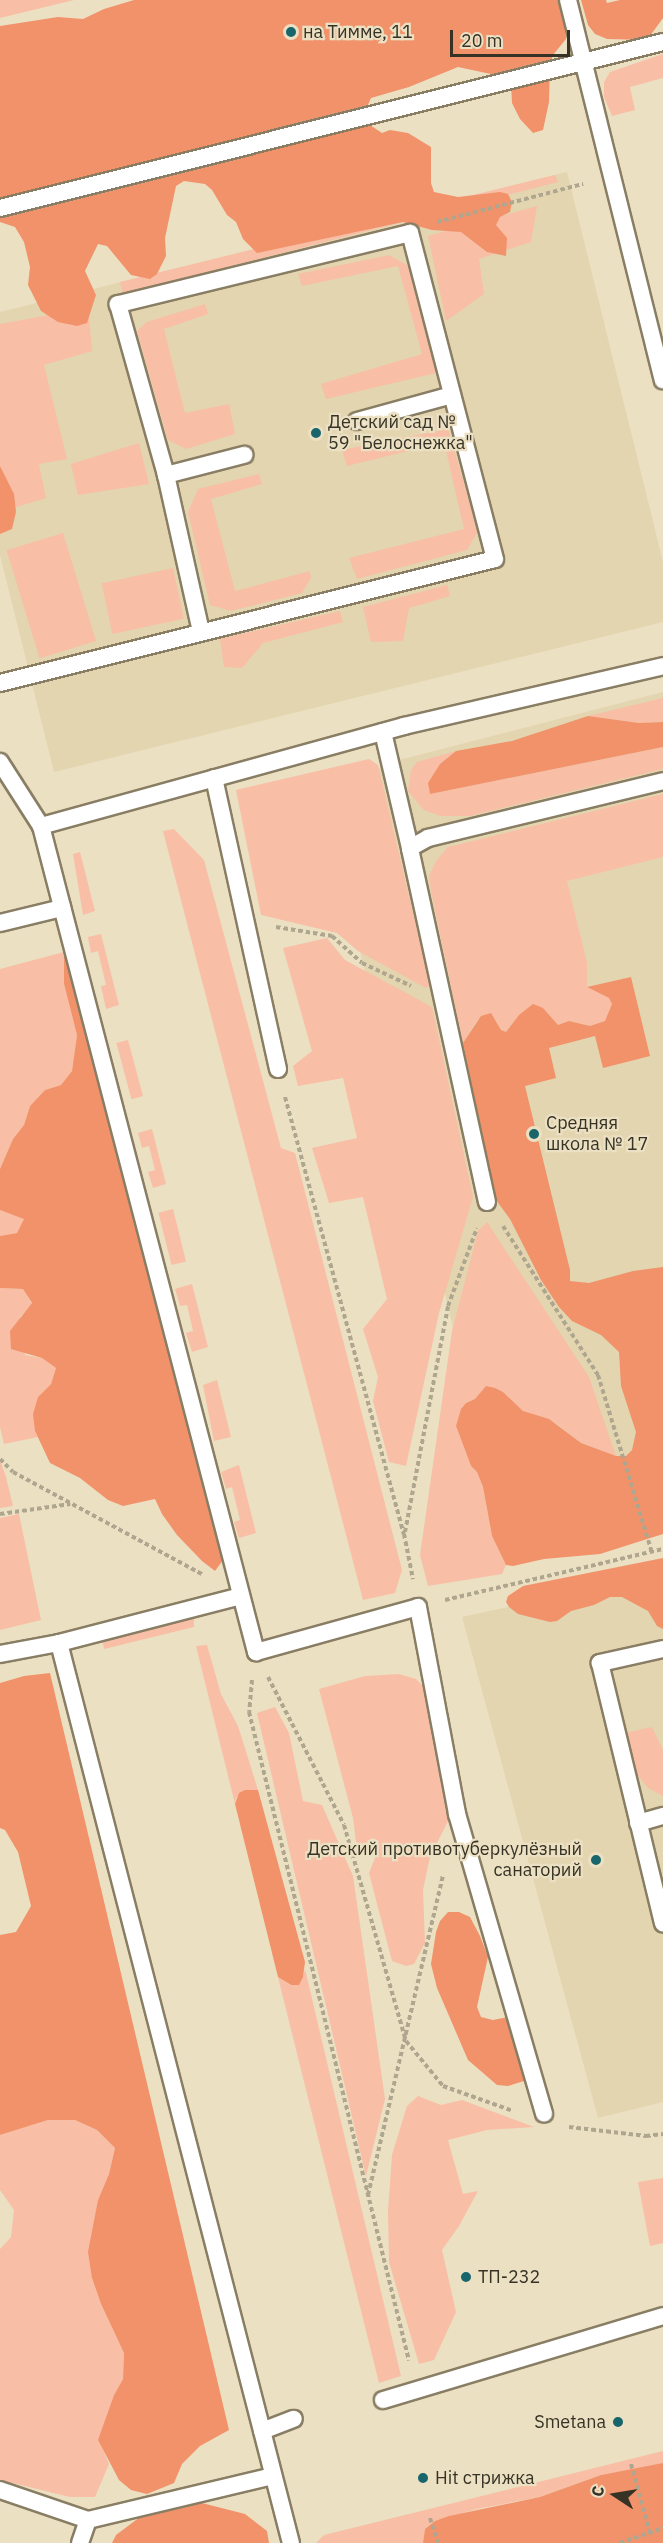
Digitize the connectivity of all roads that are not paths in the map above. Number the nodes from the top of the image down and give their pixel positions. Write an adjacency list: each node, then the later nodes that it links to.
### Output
1 (568, 0): 3 (lane)
2 (663, 42): 3 (lane)
3 (584, 61): 4 (lane); 5 (lane)
4 (0, 208)
5 (663, 380)
6 (452, 395): 7 (lane); 9 (lane); 10 (lane)
7 (357, 421)
8 (244, 455): 9 (lane)
9 (166, 475): 10 (lane)
10 (201, 631): 12 (lane)
11 (663, 666): 13 (lane)
12 (0, 683)
13 (382, 732): 15 (lane); 18 (lane)
14 (0, 762): 17 (lane)
15 (214, 778): 17 (lane); 21 (lane)
16 (663, 781): 18 (lane)
17 (41, 826): 19 (lane)
18 (410, 848): 22 (lane)
19 (63, 908): 20 (lane); 23 (lane)
20 (0, 923)
21 (278, 1069)
22 (487, 1202)
23 (241, 1596): 24 (lane); 30 (lane)
24 (59, 1642): 26 (lane); 34 (lane)
25 (663, 1649): 28 (lane)
26 (0, 1654)
27 (663, 1816): 28 (lane)
28 (639, 1823): 29 (lane)
29 (663, 1924)
30 (544, 2114)
31 (663, 2316): 32 (lane)
32 (383, 2400)
33 (294, 2419): 34 (lane)
34 (262, 2431): 35 (lane)
35 (273, 2476): 37 (lane); 39 (lane)
36 (0, 2490): 37 (lane)
37 (88, 2520): 38 (lane)
38 (81, 2543)
39 (291, 2543)

